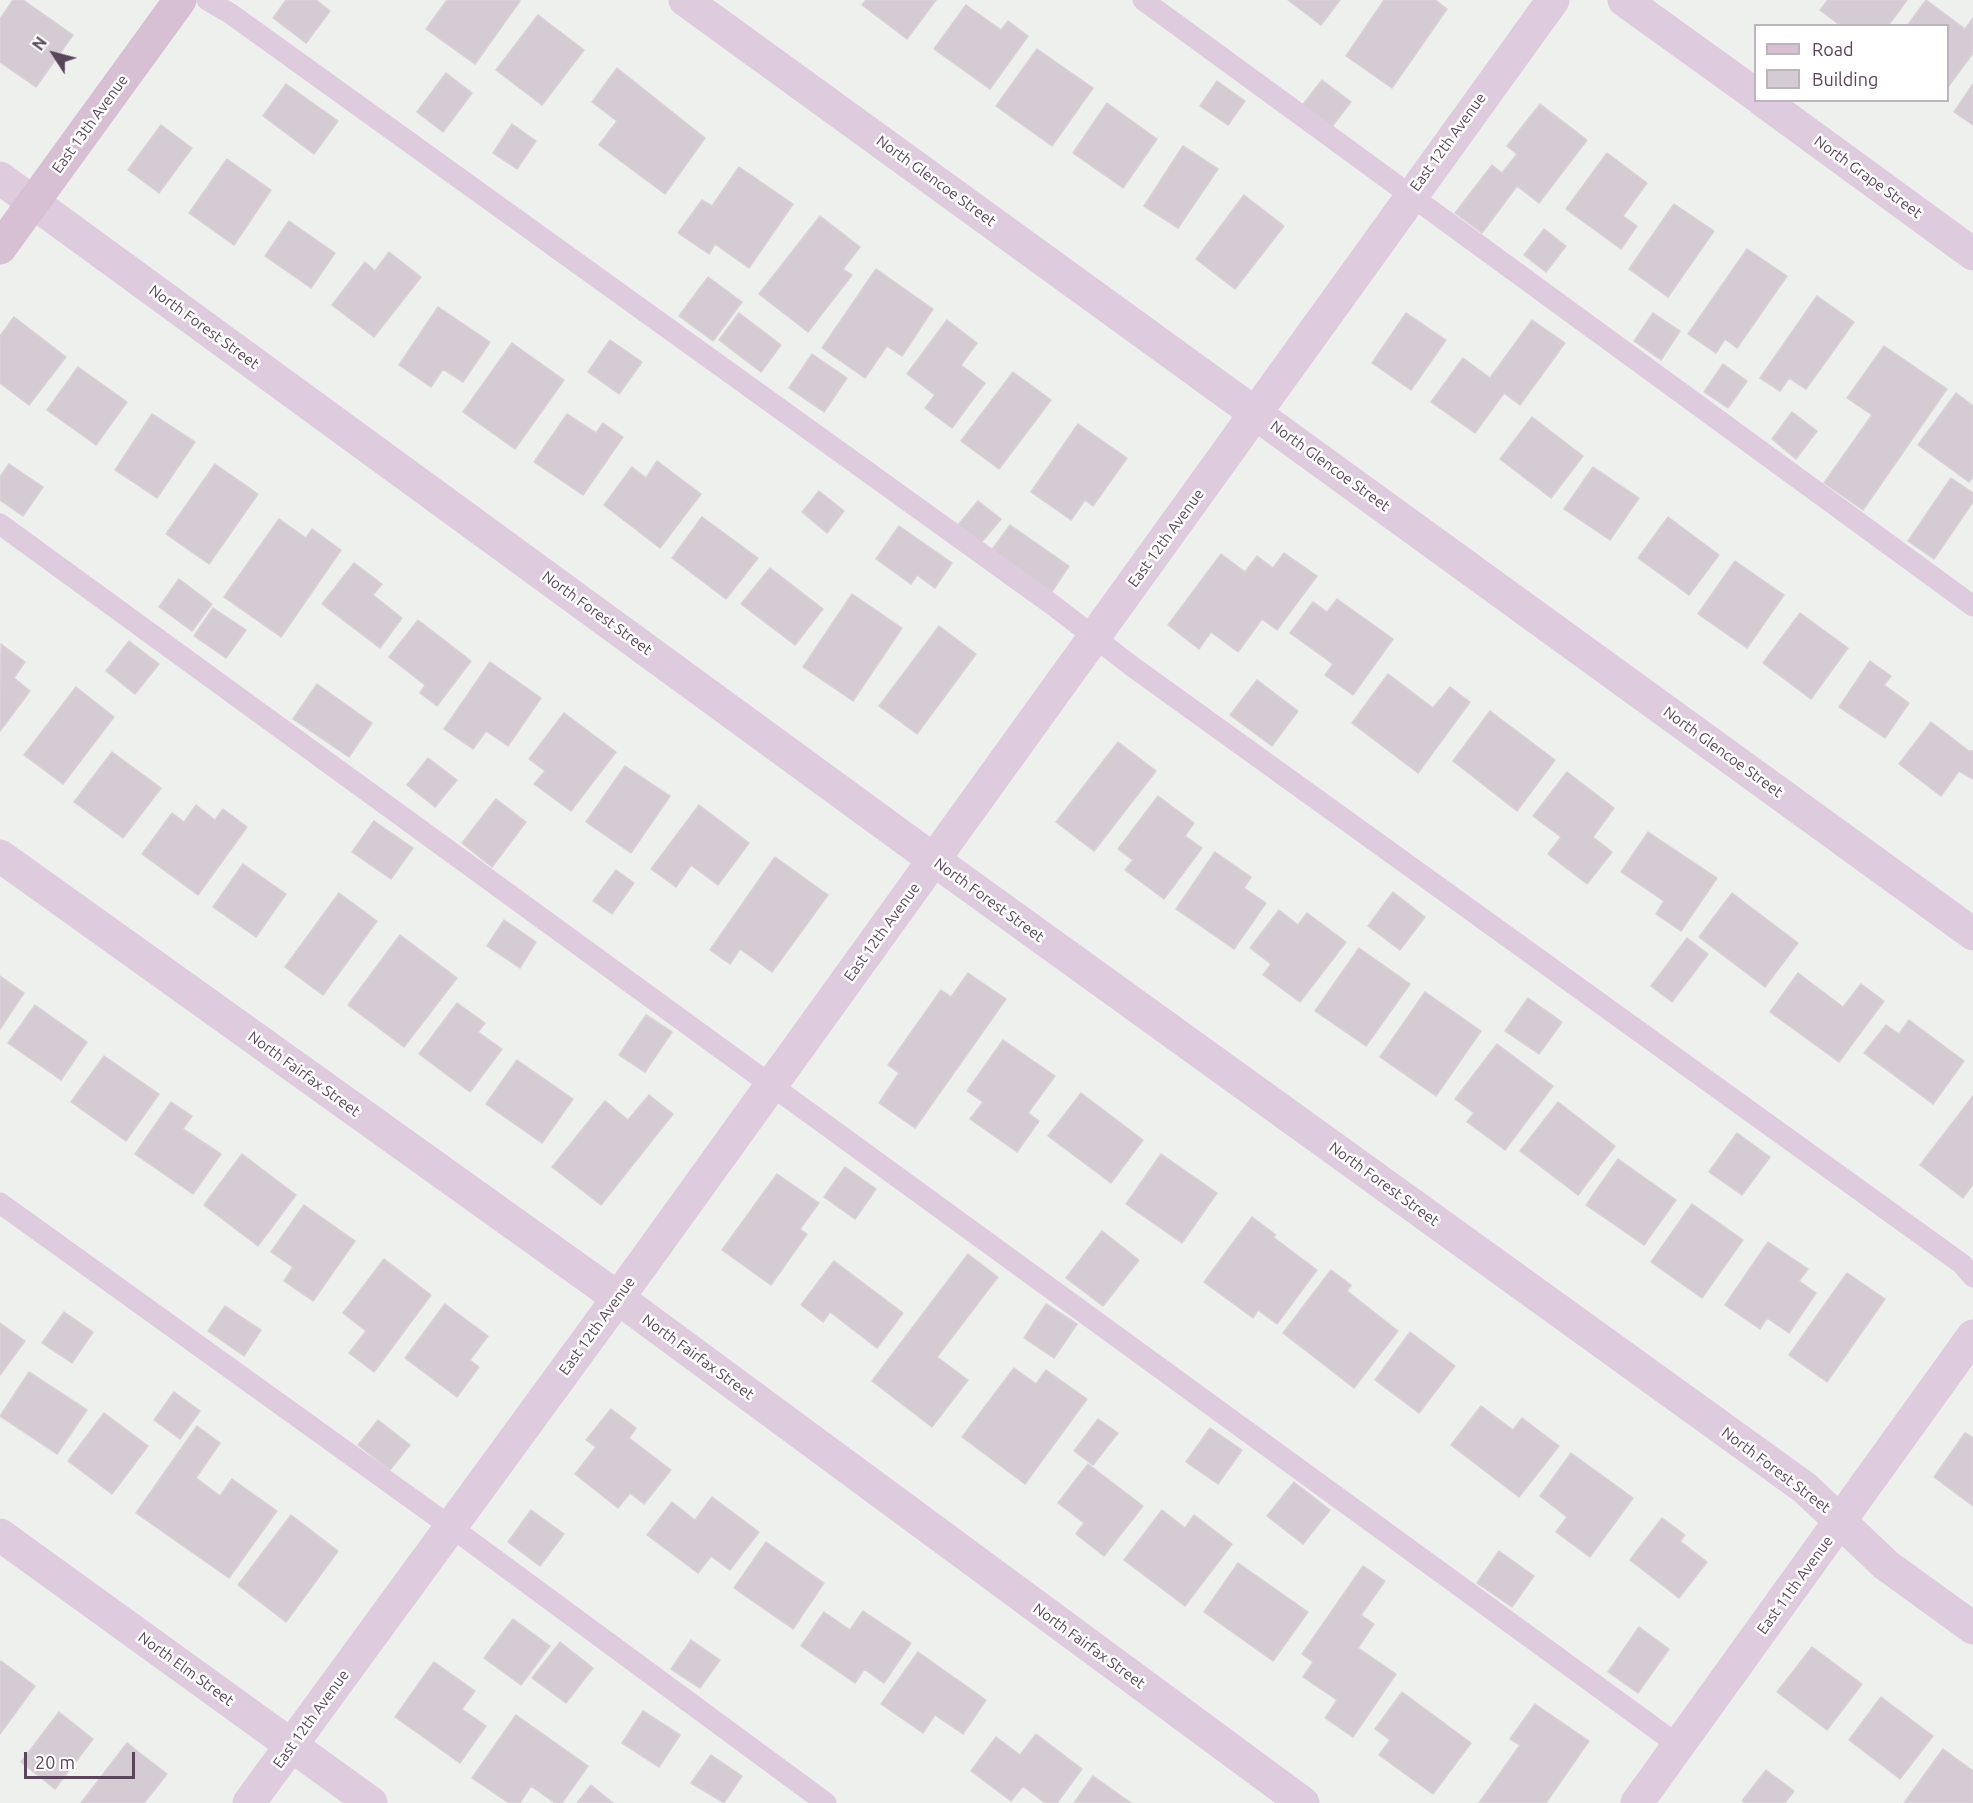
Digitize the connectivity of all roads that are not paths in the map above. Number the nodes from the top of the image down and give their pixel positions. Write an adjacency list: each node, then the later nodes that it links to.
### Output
1 (180, 0): 11 (main road, East 13th Avenue)
2 (207, 0): 17 (lane)
3 (685, 0): 14 (street, North Glencoe Street)
4 (1143, 0): 10 (lane)
5 (1553, 0): 10 (street, East 12th Avenue)
6 (1624, 0): 7 (street)
7 (1754, 94)
8 (1765, 102): 13 (street, North Grape Street)
9 (0, 178): 11 (street, North Forest Street)
10 (1410, 194): 14 (street, East 12th Avenue); 16 (lane)
11 (33, 202): 12 (main road, East 13th Avenue); 19 (street, North Forest Street)
12 (0, 248)
13 (1973, 254)
14 (1257, 413): 17 (street, East 12th Avenue); 20 (street, North Glencoe Street)
15 (0, 524): 21 (lane)
16 (1973, 606)
17 (1094, 638): 19 (street, East 12th Avenue); 23 (lane)
18 (0, 856): 24 (street, North Fairfax Street)
19 (934, 860): 21 (street, East 12th Avenue); 26 (street, North Forest Street)
20 (1973, 934)
21 (772, 1084): 24 (street, East 12th Avenue); 31 (lane)
22 (0, 1203): 27 (lane)
23 (1973, 1276)
24 (618, 1298): 27 (street, East 12th Avenue); 35 (street, North Fairfax Street)
25 (1973, 1336): 26 (street, East 11th Avenue)
26 (1842, 1520): 29 (street, North Forest Street); 31 (street, East 11th Avenue)
27 (451, 1527): 30 (street, East 12th Avenue); 34 (lane)
28 (0, 1534): 30 (street, North Elm Street)
29 (1973, 1628)
30 (292, 1745): 32 (street, East 12th Avenue); 33 (street, North Elm Street)
31 (1678, 1745): 36 (street, East 11th Avenue)
32 (249, 1803)
33 (371, 1803)
34 (826, 1803)
35 (1303, 1803)
36 (1636, 1803)

